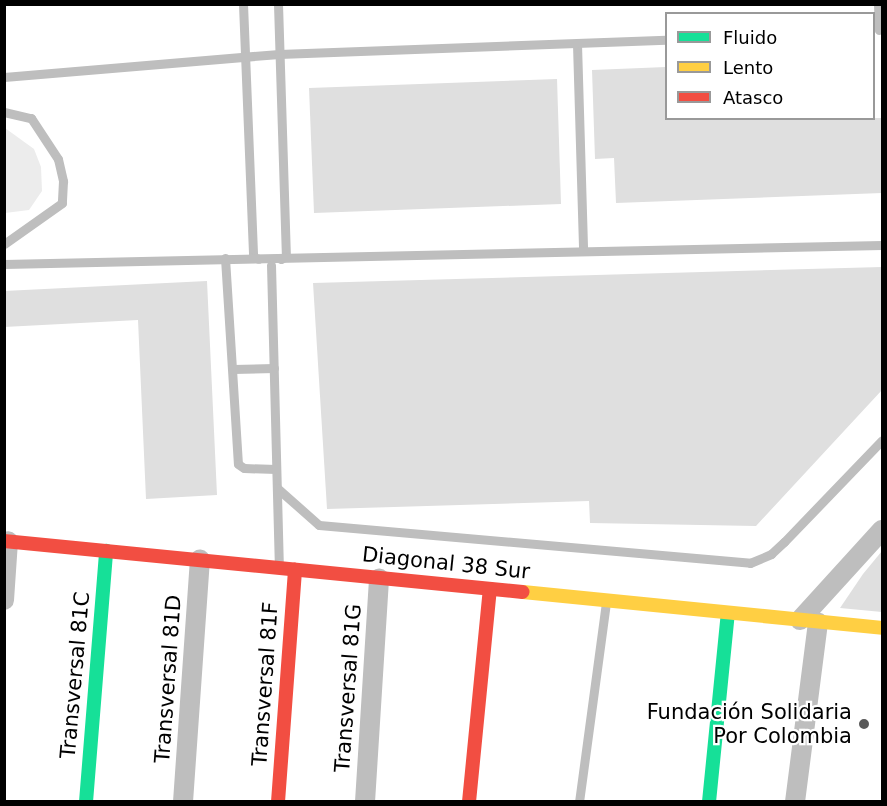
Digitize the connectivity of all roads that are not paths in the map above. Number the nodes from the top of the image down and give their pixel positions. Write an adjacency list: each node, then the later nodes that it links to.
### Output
1 (243, 4): 8 (lane)
2 (278, 4): 7 (lane)
3 (878, 4): 4 (lane)
4 (878, 30)
5 (665, 40): 6 (lane)
6 (577, 44): 7 (lane); 13 (lane)
7 (279, 54): 8 (lane); 14 (lane)
8 (246, 57): 9 (lane); 15 (lane)
9 (4, 77)
10 (4, 112): 11 (lane)
11 (4, 244)
12 (882, 244): 13 (lane)
13 (583, 248): 14 (lane)
14 (286, 256): 15 (lane); 18 (lane)
15 (253, 257): 16 (lane); 18 (lane)
16 (225, 258): 17 (lane); 20 (lane)
17 (4, 264)
18 (271, 265): 19 (lane)
19 (274, 368): 20 (lane); 22 (lane)
20 (233, 369): 22 (lane)
21 (882, 440): 23 (lane)
22 (276, 469): 23 (lane)
23 (277, 488): 28 (lane)
24 (881, 533): 35 (street)
25 (6, 541): 26 (street, Diagonal 38 Sur); 32 (street)
26 (106, 551): 27 (street, Diagonal 38 Sur); 37 (street, Transversal 81C)
27 (200, 560): 28 (street, Diagonal 38 Sur); 38 (street, Transversal 81D)
28 (279, 567): 29 (street, Diagonal 38 Sur)
29 (295, 570): 30 (street, Diagonal 38 Sur); 39 (street, Transversal 81F)
30 (379, 578): 31 (street, Diagonal 38 Sur); 40 (street, Transversal 81G)
31 (490, 589): 33 (street, Diagonal 38 Sur); 41 (street)
32 (4, 600)
33 (606, 600): 34 (street, Diagonal 38 Sur); 42 (lane)
34 (728, 613): 35 (street, Diagonal 38 Sur); 43 (street)
35 (809, 621): 36 (street, Diagonal 38 Sur); 44 (street)
36 (882, 628)
37 (86, 801)
38 (183, 801)
39 (278, 801)
40 (365, 801)
41 (469, 801)
42 (579, 801)
43 (709, 801)
44 (795, 801)

